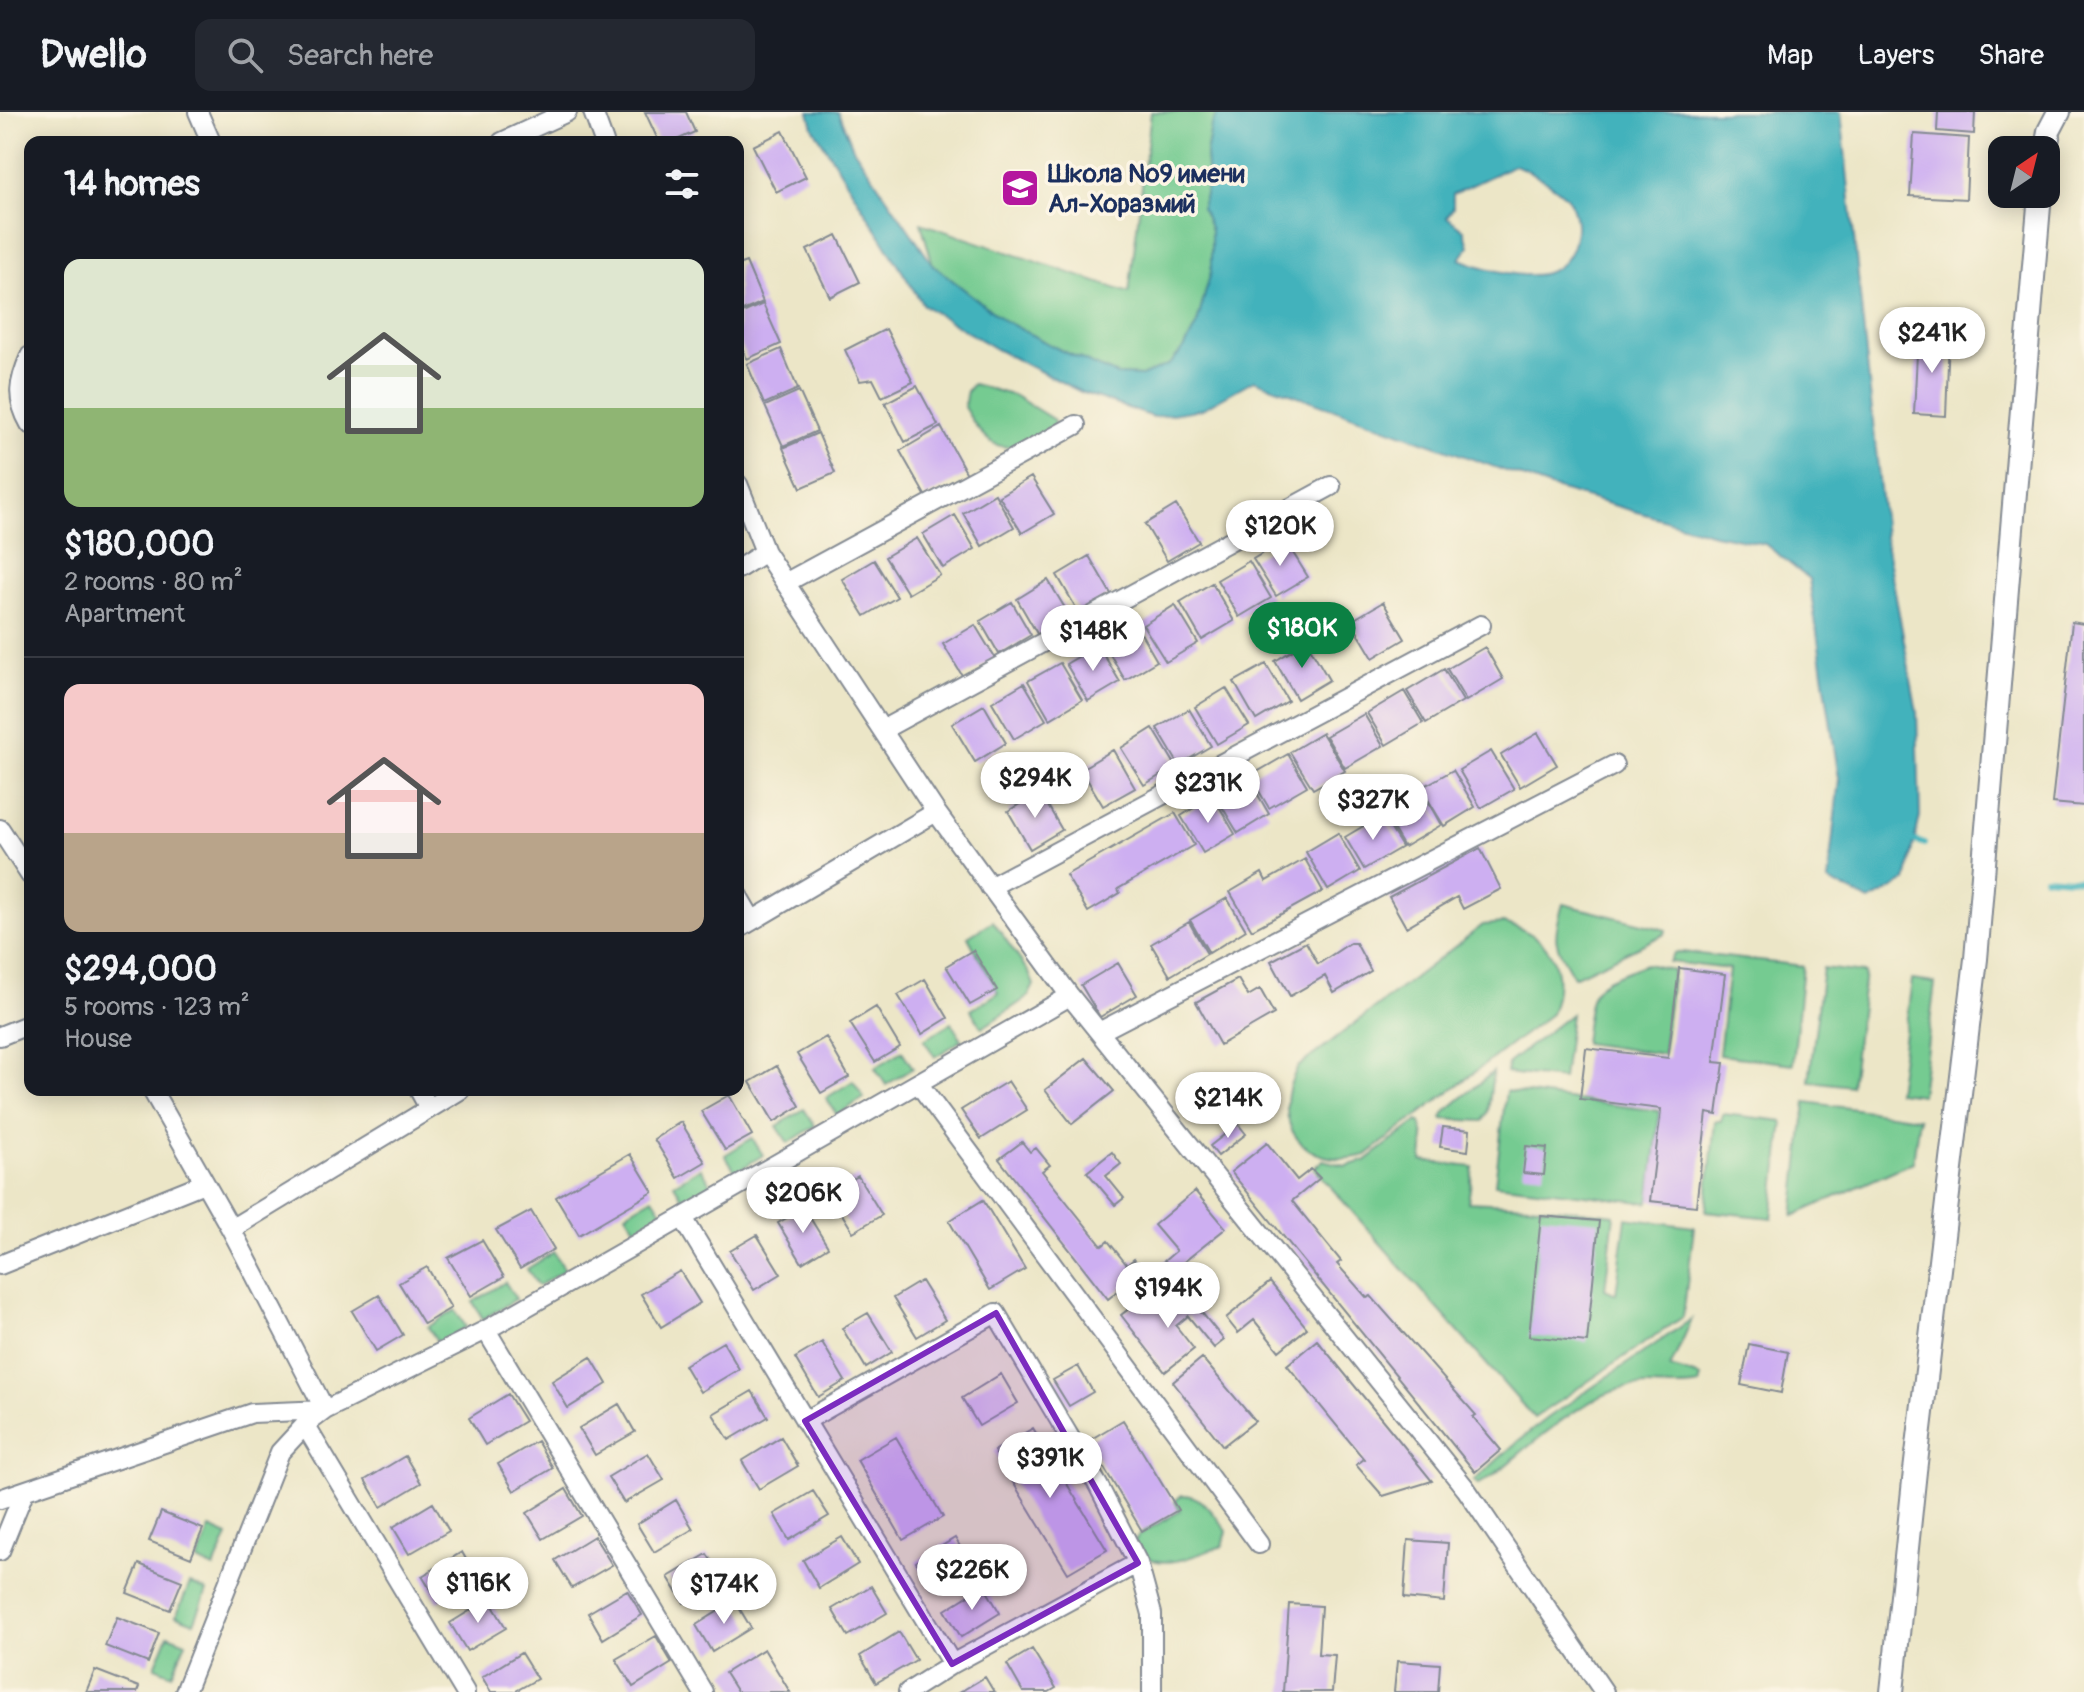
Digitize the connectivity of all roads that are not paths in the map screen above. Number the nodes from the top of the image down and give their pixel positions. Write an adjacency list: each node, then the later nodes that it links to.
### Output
1 (198, 112): 5 (street)
2 (567, 112): 6 (street)
3 (593, 112): 7 (street)
4 (2059, 112): 8 (street)
5 (208, 136)
6 (515, 136)
7 (602, 136)
8 (2048, 136)
9 (2039, 208): 55 (street)
10 (24, 370): 11 (street)
11 (24, 414)
12 (1076, 425): 17 (street)
13 (1331, 486): 19 (street)
14 (744, 499): 15 (street)
15 (765, 552): 16 (street); 17 (street)
16 (744, 565)
17 (785, 583): 19 (street)
18 (1481, 625): 24 (street)
19 (882, 730): 21 (street)
20 (1614, 765): 28 (street)
21 (936, 812): 24 (street); 25 (street)
22 (0, 829): 23 (street)
23 (24, 866)
24 (990, 887): 26 (street)
25 (745, 925)
26 (1070, 996): 28 (street); 30 (street)
27 (24, 1026): 29 (street)
28 (1099, 1032): 54 (street)
29 (0, 1036)
30 (918, 1083): 36 (street); 45 (street)
31 (155, 1096): 35 (street)
32 (422, 1096): 34 (street)
33 (450, 1096): 34 (street)
34 (429, 1108): 37 (street)
35 (204, 1183): 37 (street); 38 (street)
36 (683, 1218): 39 (street); 41 (street)
37 (231, 1229): 40 (street)
38 (0, 1265)
39 (486, 1330): 40 (street); 51 (street)
40 (325, 1410): 42 (street); 43 (street)
41 (805, 1421): 47 (street); 48 (street)
42 (305, 1425): 49 (street); 50 (street)
43 (24, 1492): 44 (street); 46 (street)
44 (0, 1499)
45 (1259, 1544)
46 (0, 1551)
47 (1138, 1563): 48 (street); 53 (street)
48 (952, 1664): 52 (street)
49 (185, 1692)
50 (465, 1692)
51 (703, 1692)
52 (908, 1692)
53 (1152, 1692)
54 (1604, 1692)
55 (1892, 1692)

